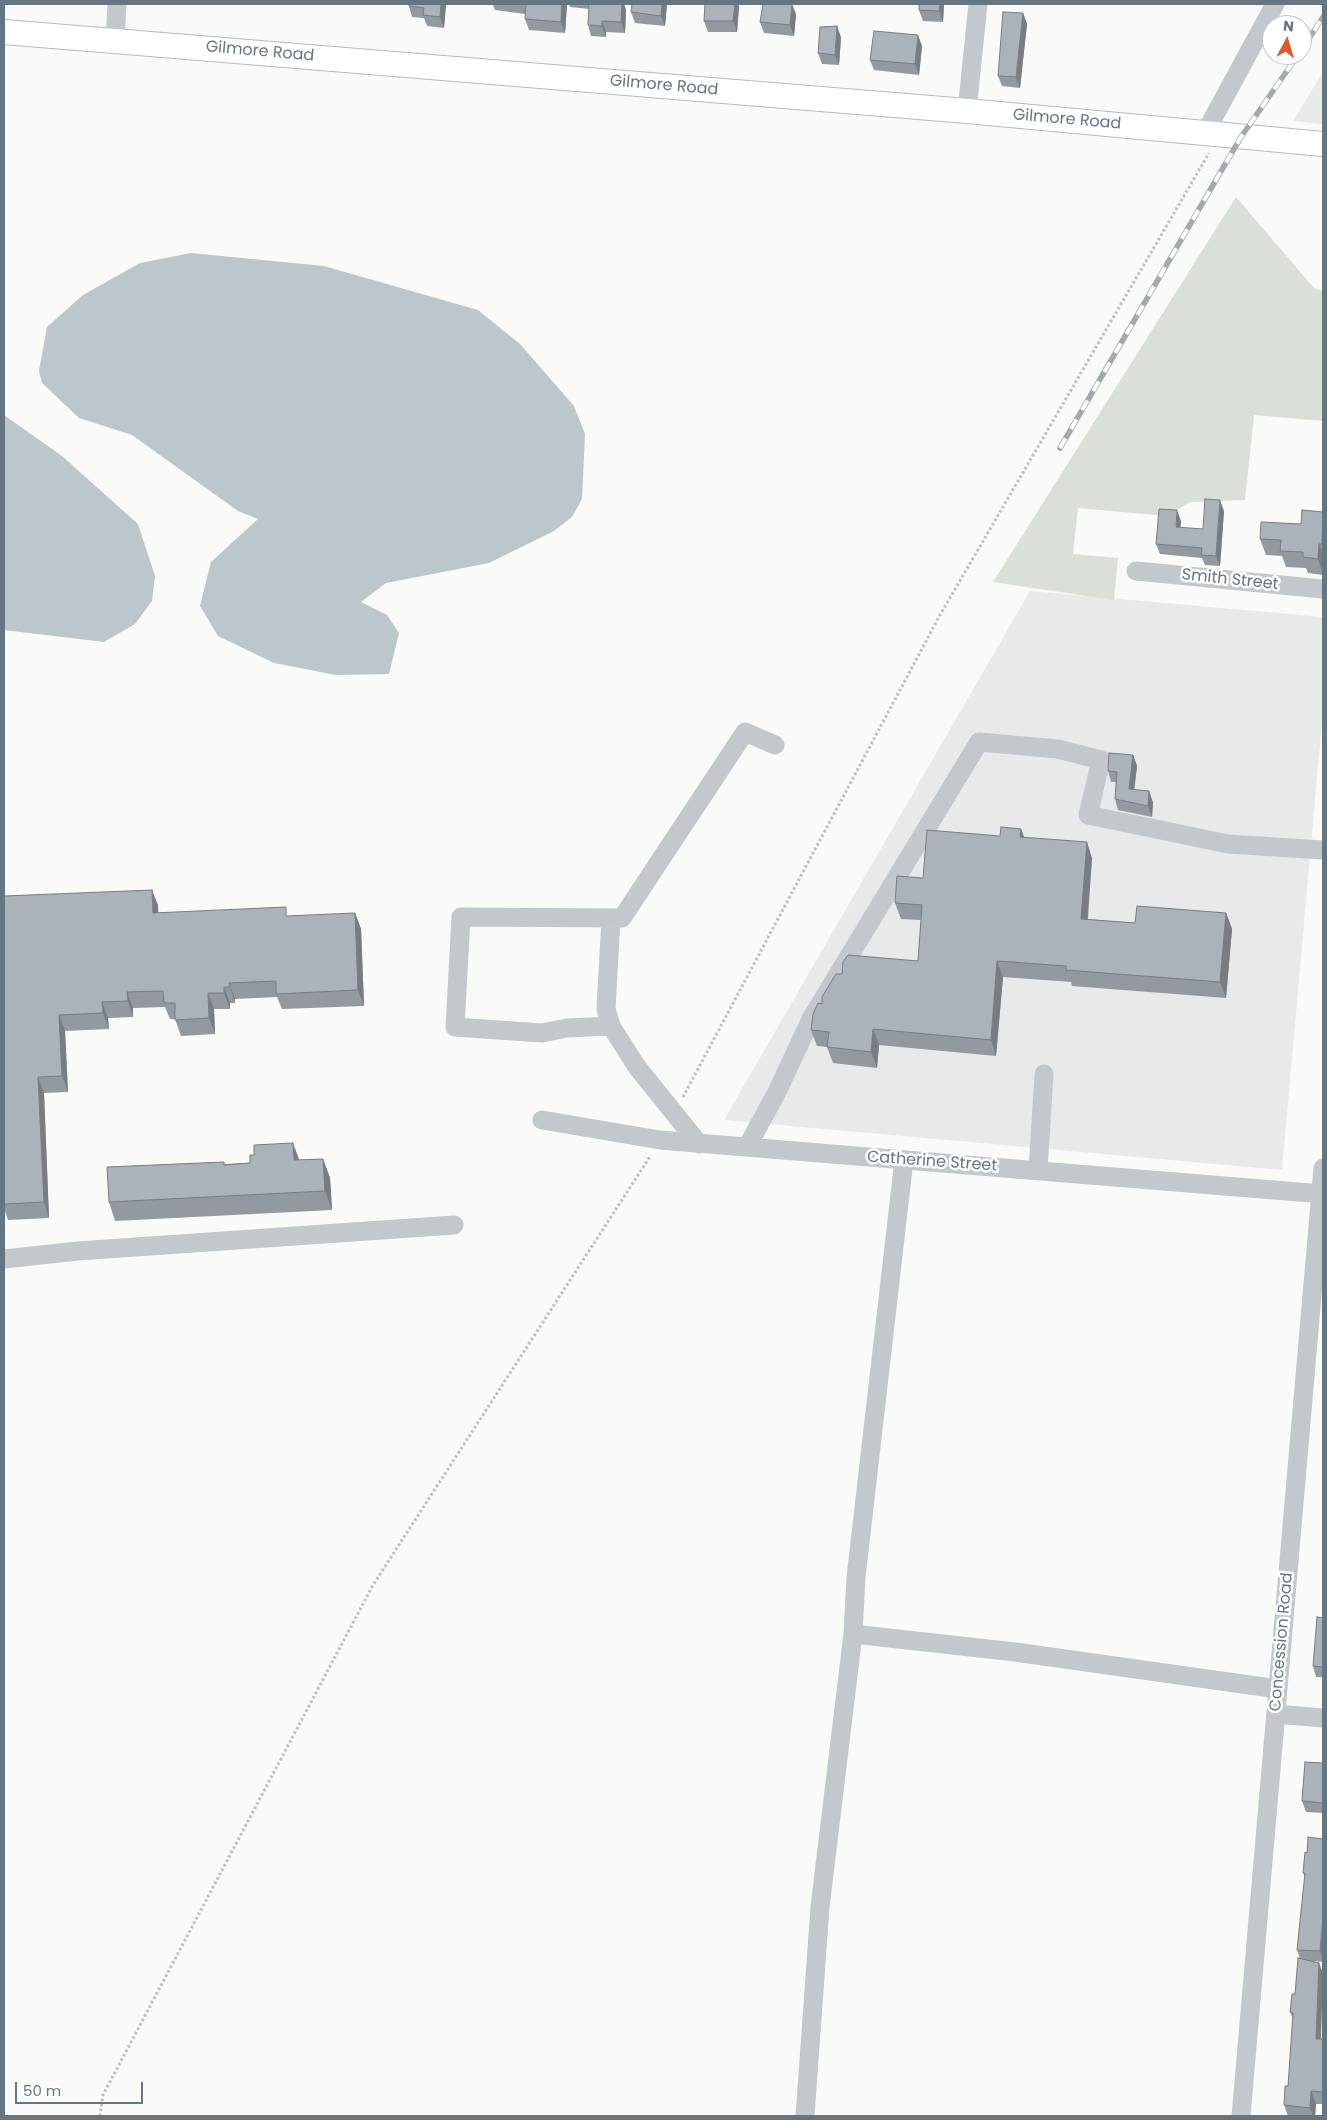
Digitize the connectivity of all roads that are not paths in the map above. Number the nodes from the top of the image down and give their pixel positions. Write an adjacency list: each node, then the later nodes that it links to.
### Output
1 (117, 4): 5 (street)
2 (978, 4): 6 (street)
3 (1275, 4): 7 (street)
4 (4, 32): 5 (main road, Gilmore Road)
5 (115, 41): 6 (main road, Gilmore Road)
6 (967, 111): 7 (main road, Gilmore Road)
7 (1212, 134): 8 (main road, Gilmore Road)
8 (1323, 144)
9 (1136, 571): 10 (street, Smith Street)
10 (1323, 589)
11 (775, 746): 13 (street)
12 (1323, 850): 18 (street)
13 (611, 918): 14 (street); 14 (street)
14 (611, 1026): 17 (street)
15 (1044, 1074): 21 (street)
16 (542, 1120): 17 (street, Catherine Street)
17 (699, 1144): 18 (street, Catherine Street)
18 (747, 1147): 19 (street, Catherine Street)
19 (904, 1160): 21 (street, Catherine Street); 25 (street)
20 (1323, 1168): 22 (street, Concession Road)
21 (1038, 1170): 22 (street, Catherine Street)
22 (1322, 1194): 26 (street, Concession Road)
23 (454, 1225): 24 (street)
24 (4, 1259)
25 (853, 1634): 26 (street); 29 (street)
26 (1278, 1689): 27 (street, Concession Road)
27 (1276, 1714): 28 (street); 30 (street, Concession Road)
28 (1323, 1718)
29 (805, 2116)
30 (1241, 2116)

